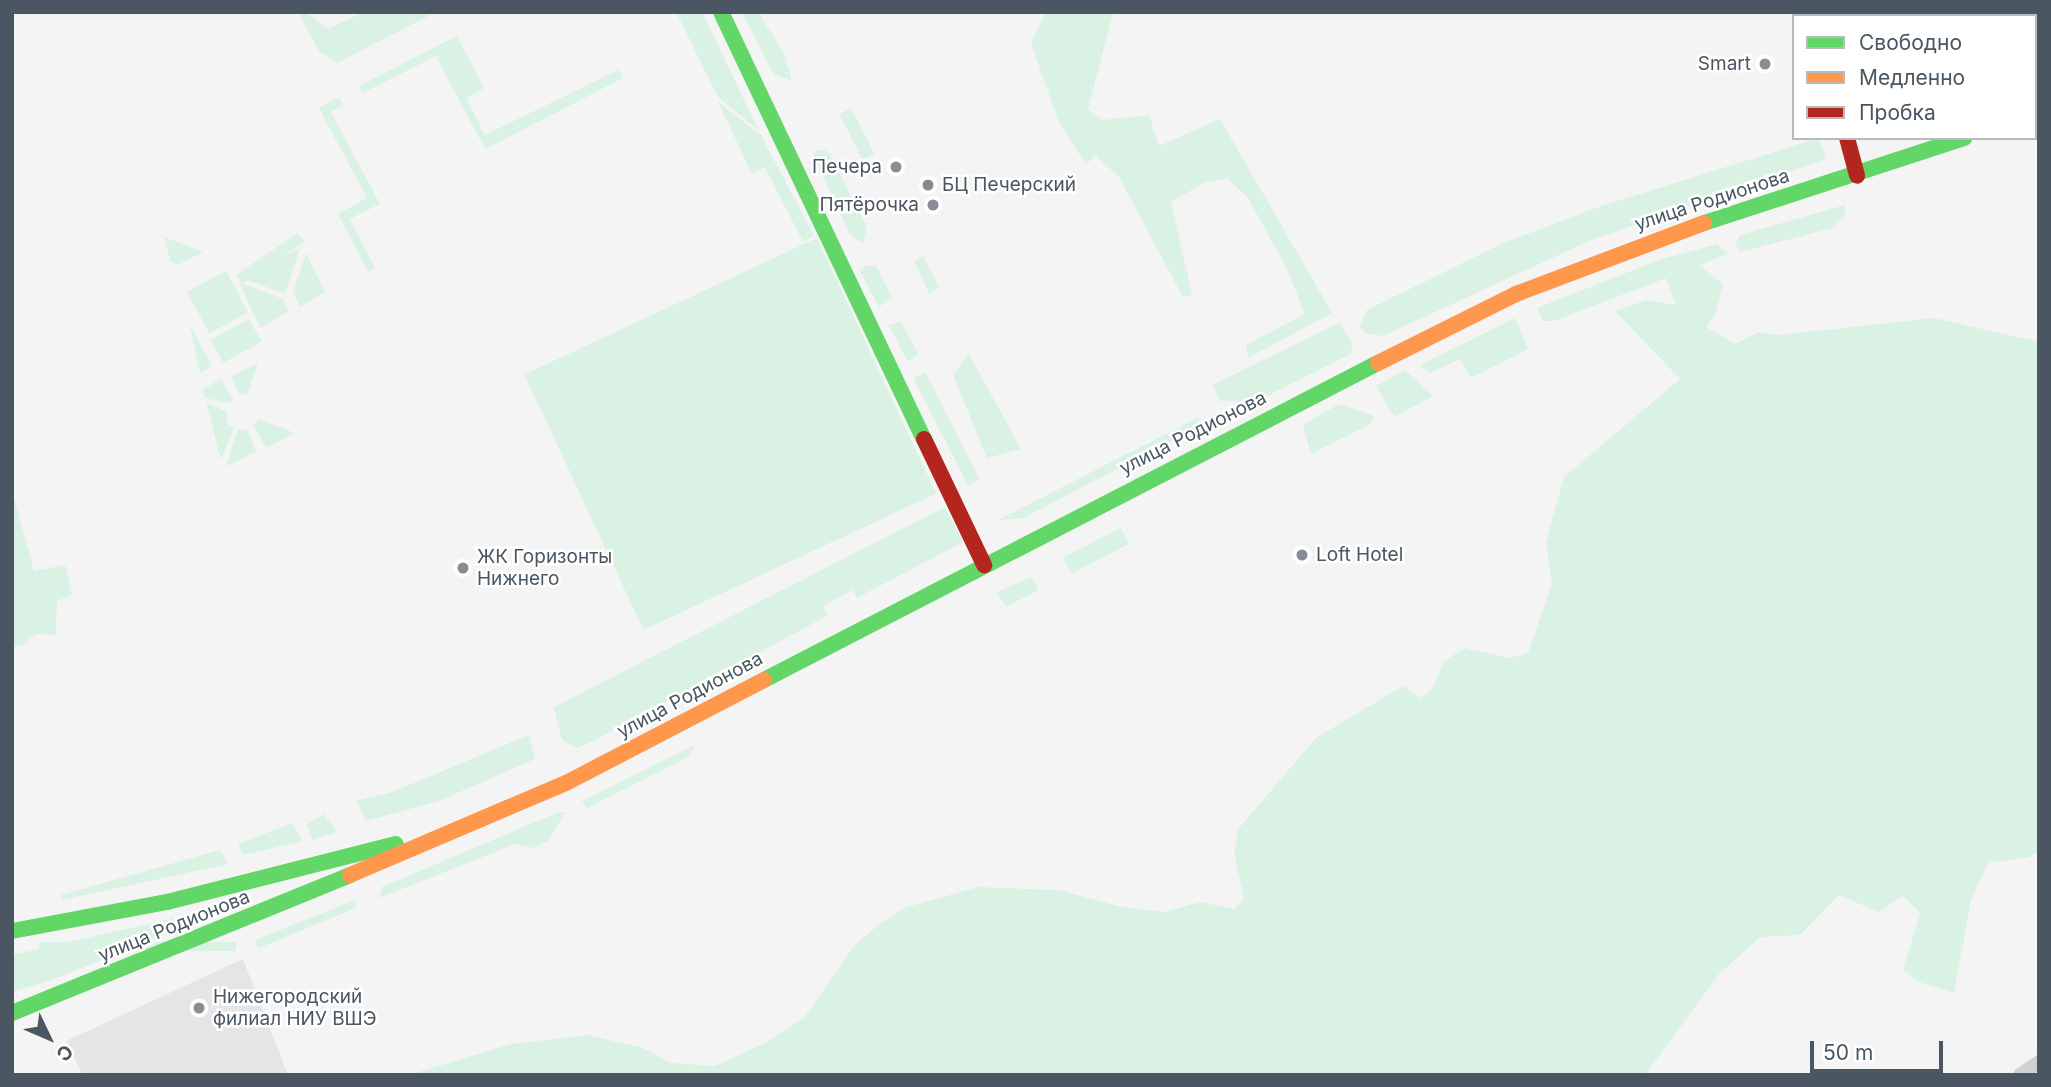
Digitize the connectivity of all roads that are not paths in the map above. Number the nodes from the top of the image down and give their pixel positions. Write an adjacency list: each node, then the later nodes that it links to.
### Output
1 (721, 12): 5 (main road)
2 (1848, 140): 4 (main road)
3 (1958, 140): 4 (main road, улица Родионова)
4 (1857, 176): 5 (main road, улица Родионова)
5 (984, 565): 6 (main road, улица Родионова)
6 (467, 827): 7 (main road, улица Родионова); 8 (main road, улица Родионова)
7 (12, 931)
8 (12, 1013)
9 (2039, 1062): 10 (street)
10 (2020, 1075)

